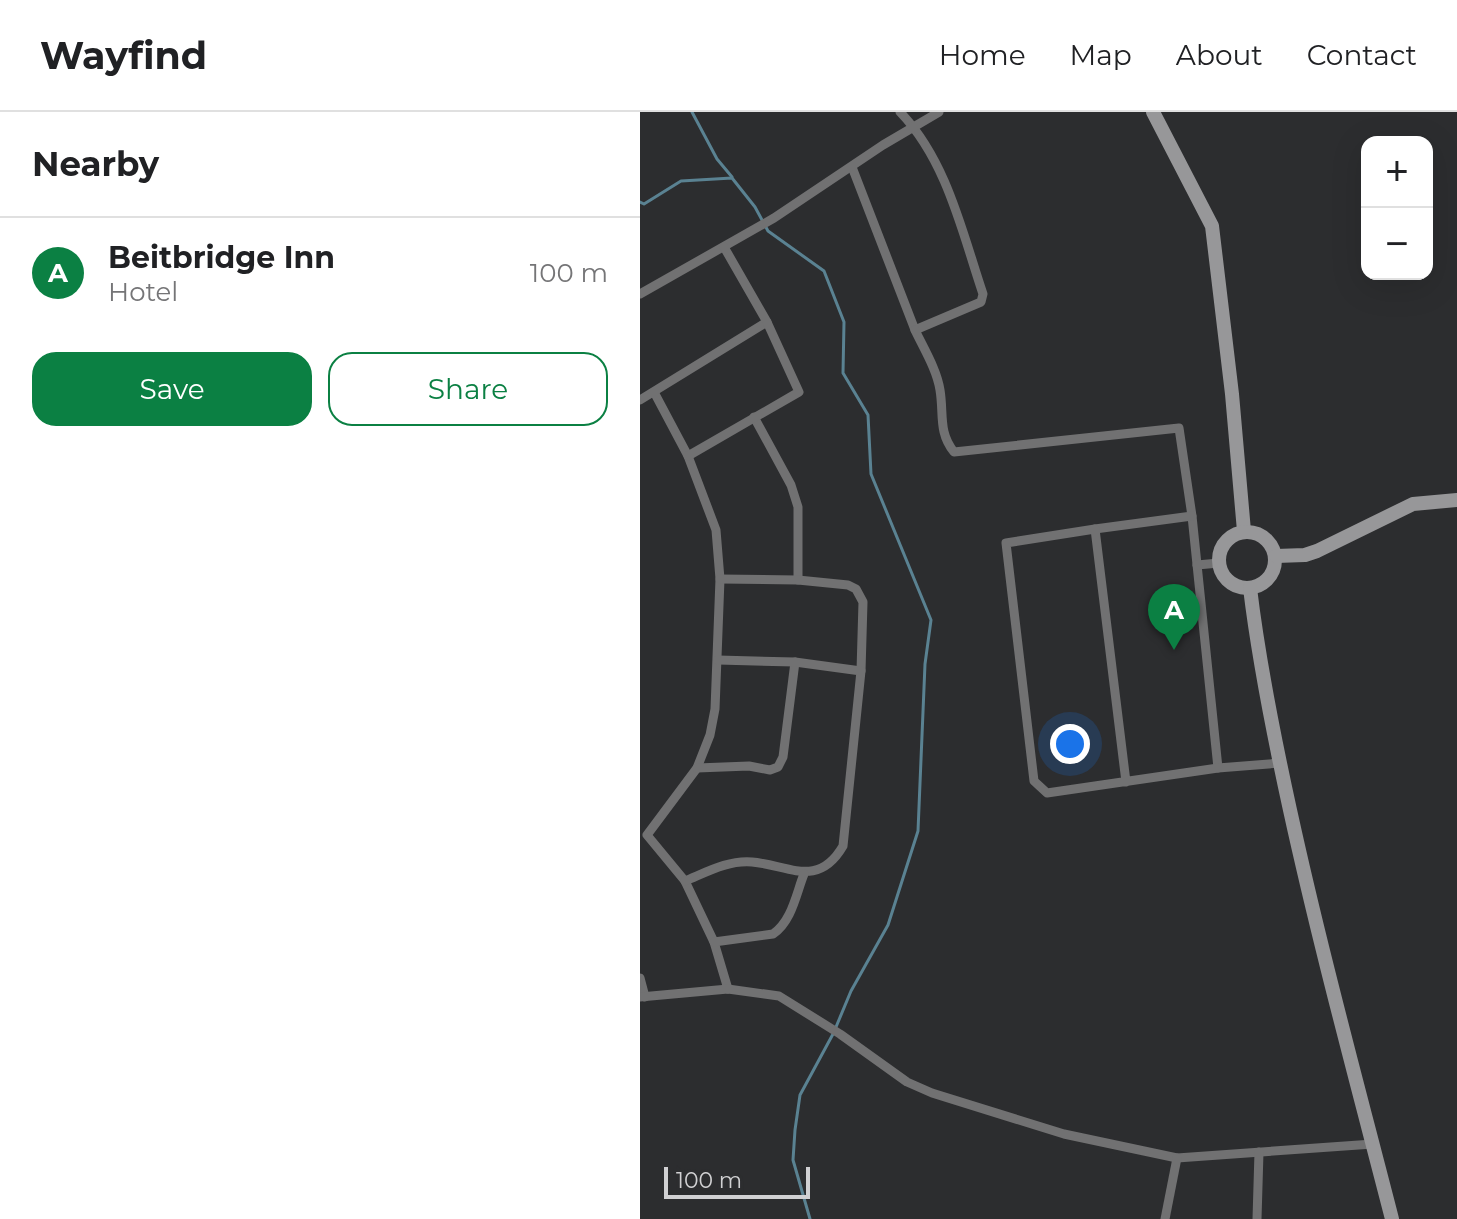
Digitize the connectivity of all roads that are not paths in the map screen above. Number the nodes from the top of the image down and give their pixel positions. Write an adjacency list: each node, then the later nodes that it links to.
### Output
1 (900, 112): 4 (street)
2 (939, 112): 4 (street)
3 (1153, 112): 17 (street)
4 (914, 126): 5 (street); 9 (street)
5 (852, 167): 6 (street); 9 (street)
6 (724, 247): 7 (street); 8 (street)
7 (640, 294)
8 (767, 322): 10 (street); 12 (street)
9 (915, 330): 15 (street)
10 (654, 392): 11 (street); 13 (street)
11 (640, 400)
12 (754, 417): 13 (street); 22 (street)
13 (688, 456): 21 (street)
14 (1457, 500): 18 (street)
15 (1192, 516): 16 (street); 20 (street)
16 (1095, 529): 30 (street); 30 (street)
17 (1244, 531): 18 (street); 19 (street)
18 (1276, 556): 23 (street)
19 (1219, 563): 20 (street); 23 (street)
20 (1197, 565): 29 (street)
21 (720, 579): 22 (street); 24 (street)
22 (798, 580): 26 (street)
23 (1250, 588): 27 (street)
24 (718, 660): 25 (street); 28 (street)
25 (795, 662): 26 (street); 28 (street)
26 (861, 671): 32 (street)
27 (1280, 763): 29 (street); 38 (street)
28 (697, 768): 31 (street)
29 (1218, 768): 30 (street)
30 (1126, 782)
31 (643, 831): 33 (street)
32 (804, 874): 33 (street); 34 (street)
33 (685, 881): 34 (street)
34 (714, 942): 36 (street)
35 (640, 978): 37 (street)
36 (728, 989): 37 (street); 40 (street)
37 (643, 997)
38 (1373, 1144): 39 (street); 43 (street)
39 (1259, 1152): 40 (street); 42 (street)
40 (1177, 1158): 41 (street)
41 (1165, 1219)
42 (1257, 1219)
43 (1392, 1219)

